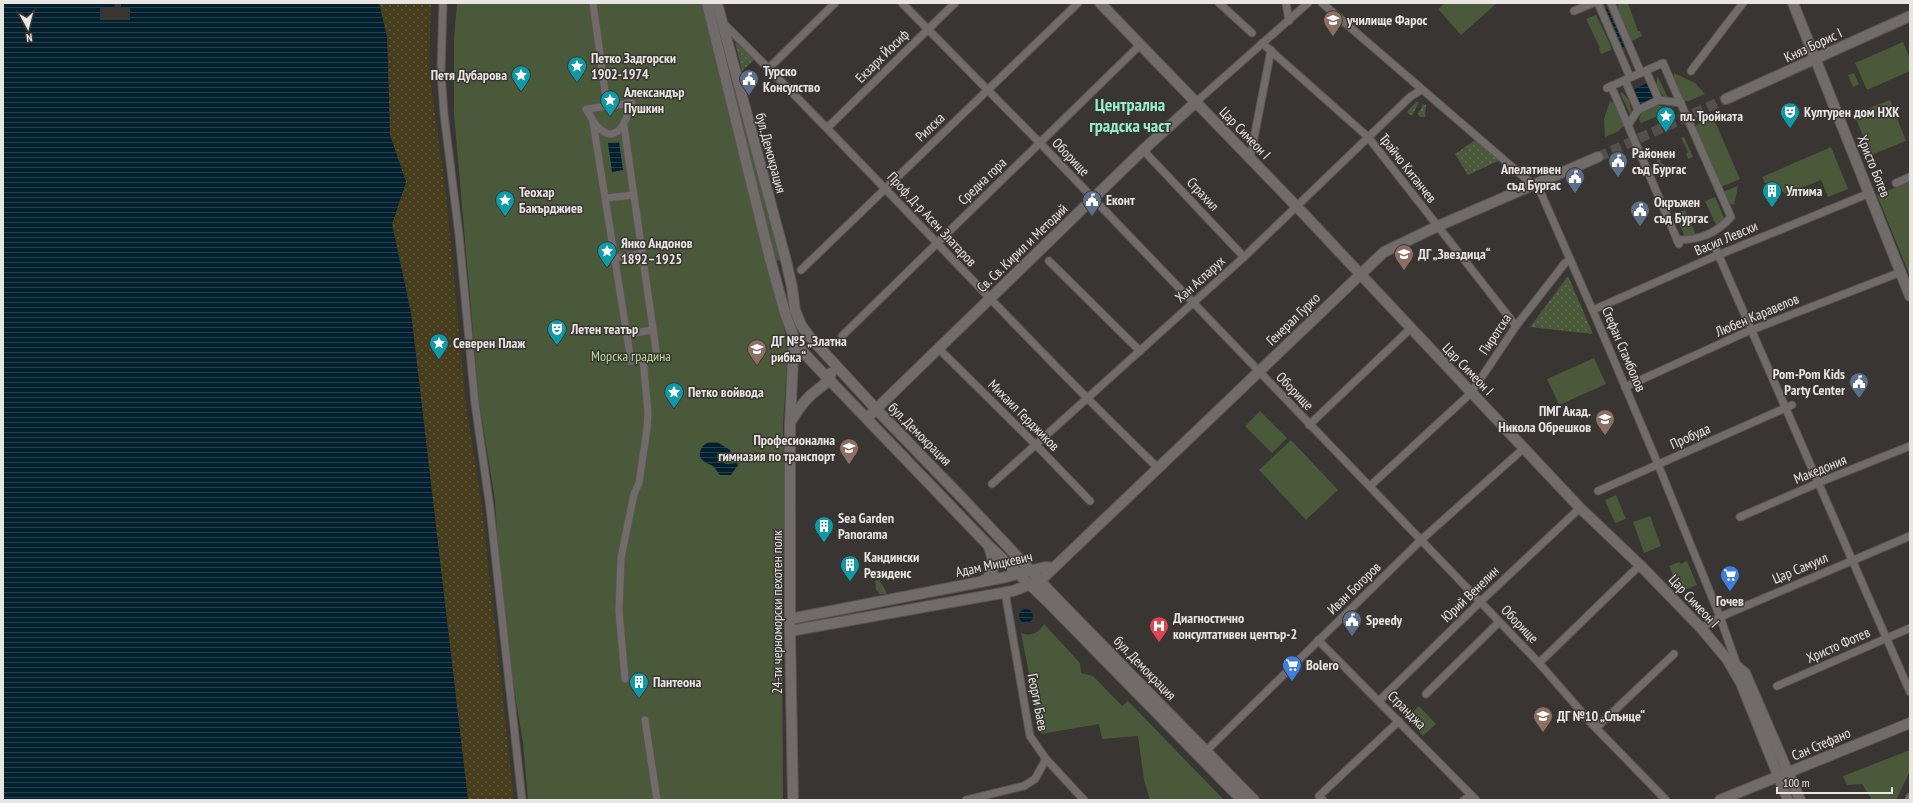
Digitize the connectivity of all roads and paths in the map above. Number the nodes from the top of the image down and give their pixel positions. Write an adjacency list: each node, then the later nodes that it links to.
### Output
1 (443, 3): 149 (street)
2 (593, 3): 39 (street)
3 (706, 3): 81 (main road, бул. Демокрация)
4 (717, 3): 22 (main road, бул. Демокрация)
5 (835, 3): 29 (street)
6 (902, 3): 23 (street, Оборище)
7 (955, 3): 23 (street, Екзарх Йосиф)
8 (1078, 3): 33 (street, Рилска)
9 (1100, 3): 26 (main road, Цар Симеон I)
10 (1219, 3): 24 (street)
11 (1286, 3): 21 (street)
12 (1308, 3): 21 (street, Св. Св. Кирил и Методий)
13 (1593, 3): 19 (street)
14 (1598, 3): 32 (street)
15 (1611, 3): 31 (street)
16 (1743, 3): 30 (street)
17 (1793, 3): 28 (main road, Христо Ботев)
18 (1326, 5): 34 (street, Стефан Стамболов)
19 (1574, 11)
20 (1910, 16): 28 (main road, Княз Борис I)
21 (1288, 21): 25 (street, Св. Св. Кирил и Методий)
22 (722, 22): 29 (street, Проф. Д-р Асен Златаров); 85 (main road, бул. Демокрация)
23 (927, 29): 33 (street, Оборище); 44 (street, Екзарх Йосиф)
24 (1252, 33)
25 (1262, 43): 27 (street, Трайчо Китанчев); 37 (street, Св. Св. Кирил и Методий)
26 (1140, 45): 37 (main road, Цар Симеон I); 46 (street, Средна гора)
27 (1271, 50): 45 (street, Трайчо Китанчев); 49 (street)
28 (1816, 59): 35 (main road, Княз Борис I); 54 (main road, Христо Ботев)
29 (769, 68): 44 (street, Проф. Д-р Асен Златаров)
30 (1691, 71)
31 (1643, 72): 32 (street); 36 (street); 38 (street)
32 (1628, 79): 40 (street); 42 (street)
33 (987, 89): 46 (street, Оборище); 53 (street, Рилска)
34 (1421, 90): 45 (street, Хан Аспарух); 52 (street, Стефан Стамболов)
35 (1726, 99)
36 (1659, 100): 38 (street); 40 (street)
37 (1196, 102): 47 (main road, Св. Св. Кирил и Методий); 49 (main road, Цар Симеон I)
38 (1681, 104): 42 (street)
39 (607, 106): 41 (street); 43 (street)
40 (1638, 110): 42 (street)
41 (593, 122): 43 (street); 56 (street)
42 (1628, 125)
43 (624, 126): 55 (street)
44 (827, 128): 53 (street, Проф. Д-р Асен Златаров)
45 (1368, 138): 58 (street, Хан Аспарух); 59 (street, Трайчо Китанчев)
46 (1040, 143): 57 (street, Оборище); 60 (street, Средна гора)
47 (1143, 150): 57 (main road, Св. Св. Кирил и Методий); 64 (street, Страхил)
48 (1598, 157): 52 (main road, Генерал Гурко)
49 (1250, 159): 58 (main road, Цар Симеон I)
50 (1910, 177): 51 (street)
51 (1896, 183)
52 (1533, 185): 59 (main road, Генерал Гурко); 66 (street, Стефан Стамболов)
53 (886, 188): 60 (street, Проф. Д-р Асен Златаров); 68 (street, Рилска)
54 (1870, 193): 63 (street, Васил Левски); 69 (main road, Христо Ботев)
55 (633, 194): 56 (street); 62 (street)
56 (606, 198): 65 (street)
57 (1093, 198): 72 (main road, Св. Св. Кирил и Методий); 73 (street, Оборище)
58 (1296, 206): 64 (street, Хан Аспарух); 70 (main road, Цар Симеон I)
59 (1438, 226): 70 (main road, Генерал Гурко); 75 (street, Трайчо Китанчев)
60 (937, 242): 72 (street, Проф. Д-р Асен Златаров); 80 (street, Средна гора)
61 (1715, 247): 63 (street)
62 (641, 254): 65 (street); 77 (street)
63 (1718, 255): 74 (street, Васил Левски); 78 (street)
64 (1244, 257): 73 (street, Хан Аспарух)
65 (615, 258): 79 (street)
66 (1570, 260): 74 (street, Стефан Стамболов); 75 (street, Пиротска)
67 (1049, 261): 83 (street)
68 (801, 270)
69 (1901, 272): 71 (main road, Христо Ботев); 78 (street, Любен Каравелов)
70 (1360, 275): 76 (main road, Цар Симеон I); 86 (main road, Генерал Гурко)
71 (1910, 296)
72 (990, 299): 82 (main road, Св. Св. Кирил и Методий); 90 (street, Проф. Д-р Асен Златаров)
73 (1192, 303): 83 (street, Хан Аспарух); 86 (street, Оборище)
74 (1593, 310): 88 (street, Стефан Стамболов)
75 (1516, 326): 89 (street, Пиротска)
76 (1410, 329): 89 (main road, Цар Симеон I); 95 (street)
77 (653, 330): 79 (street); 84 (street)
78 (1751, 330): 88 (street, Любен Каравелов); 91 (street)
79 (626, 334): 84 (street)
80 (842, 336)
81 (794, 338): 87 (main road, бул. Демокрация); 94 (main road, 24-ти черноморски пехотен полк)
82 (939, 349): 92 (main road, Св. Св. Кирил и Методий); 96 (street, Михаил Герджиков)
83 (1140, 351): 90 (street, Хан Аспарух)
84 (643, 359): 133 (street)
85 (831, 361): 87 (main road); 92 (main road, бул. Демокрация)
86 (1258, 372): 95 (street, Оборище); 100 (main road, Генерал Гурко)
87 (829, 378): 93 (main road, бул. Демокрация); 94 (main road)
88 (1625, 387): 99 (street, Стефан Стамболов)
89 (1471, 393): 98 (main road, Цар Симеон I); 103 (street, Пиротска)
90 (1088, 398): 96 (street, Хан Аспарух); 100 (street, Проф. Д-р Асен Златаров)
91 (1789, 406): 99 (street, Пробуда); 101 (street)
92 (876, 409): 93 (main road, Св. Св. Кирил и Методий); 114 (main road, бул. Демокрация)
93 (866, 418): 110 (main road, бул. Демокрация)
94 (790, 423): 122 (main road, 24-ти черноморски пехотен полк)
95 (1309, 425): 103 (street, Оборище)
96 (1036, 445): 102 (street, Хан Аспарух); 105 (street, Михаил Герджиков)
97 (1910, 446): 101 (street, Македония)
98 (1524, 448): 106 (main road, Цар Симеон I); 109 (street, Иван Богоров)
99 (1658, 464): 104 (street, Пробуда); 121 (street, Стефан Стамболов)
100 (1157, 467): 113 (main road, Генерал Гурко)
101 (1818, 483): 107 (street, Македония); 111 (street)
102 (992, 484)
103 (1370, 486): 109 (street, Оборище)
104 (1598, 491)
105 (1090, 501)
106 (1580, 508): 112 (main road, Цар Симеон I); 120 (street, Юрий Венелин)
107 (1740, 517)
108 (1910, 536): 111 (street, Цар Самуил)
109 (1422, 540): 120 (street, Оборище); 128 (street, Иван Богоров)
110 (989, 546): 115 (main road, бул. Демокрация); 117 (main road)
111 (1852, 560): 121 (street, Цар Самуил); 127 (street)
112 (1640, 565): 124 (main road, Цар Симеон I); 131 (street)
113 (1053, 568): 114 (main road, Адам Мицкевич); 116 (main road, Адам Мицкевич)
114 (1031, 570): 115 (main road, Адам Мицкевич); 116 (main road, бул. Демокрация)
115 (1018, 573): 117 (main road, Адам Мицкевич); 118 (main road, бул. Демокрация)
116 (1041, 580): 118 (main road, Адам Мицкевич); 142 (main road, бул. Демокрация)
117 (983, 581): 122 (main road, Адам Мицкевич)
118 (1029, 585): 119 (main road, Адам Мицкевич); 154 (main road, бул. Демокрация)
119 (1005, 592): 126 (main road, Адам Мицкевич); 143 (street, Георги Баев)
120 (1480, 602): 123 (street, Оборище); 137 (street, Юрий Венелин)
121 (1720, 617): 124 (street, Цар Самуил); 132 (street, Стефан Стамболов)
122 (790, 619): 126 (main road, 24-ти черноморски пехотен полк)
123 (1499, 622): 131 (street, Оборище); 136 (street)
124 (1701, 628): 130 (main road, Цар Симеон I)
125 (1910, 628): 127 (street, Христо Фотев)
126 (790, 631): 151 (main road, 24-ти черноморски пехотен полк)
127 (1886, 638): 134 (street, Христо Фотев); 135 (street)
128 (1318, 640): 137 (street, Странджа); 142 (street, Иван Богоров)
129 (1674, 654): 141 (street)
130 (1727, 659): 132 (main road, Стефан Стамболов); 145 (main road, Цар Симеон I)
131 (1539, 663): 141 (street, Оборище)
132 (1737, 665): 144 (main road, Стефан Стамболов)
133 (625, 680)
134 (1777, 686)
135 (1910, 692)
136 (1426, 694)
137 (1380, 701): 139 (street, Странджа)
138 (645, 720): 150 (street)
139 (1399, 721): 146 (street, Странджа); 148 (street)
140 (1910, 723): 144 (main road, Сан Стефано)
141 (1596, 728): 157 (street, Оборище)
142 (1206, 751): 155 (main road, бул. Демокрация)
143 (1046, 759): 152 (street); 153 (street, Георги Баев)
144 (1788, 773): 145 (main road, Сан Стефано); 160 (main road, Стефан Стамболов)
145 (1778, 778): 158 (main road, Сан Стефано); 159 (main road, Цар Симеон I)
146 (1474, 797): 156 (street)
147 (1910, 797): 161 (street)
148 (1321, 798)
149 (522, 800)
150 (657, 800)
151 (793, 800)
152 (966, 800)
153 (1084, 800)
154 (1242, 800)
155 (1254, 800)
156 (1464, 800)
157 (1666, 800)
158 (1720, 800)
159 (1788, 800)
160 (1800, 800)
161 (1909, 800)

